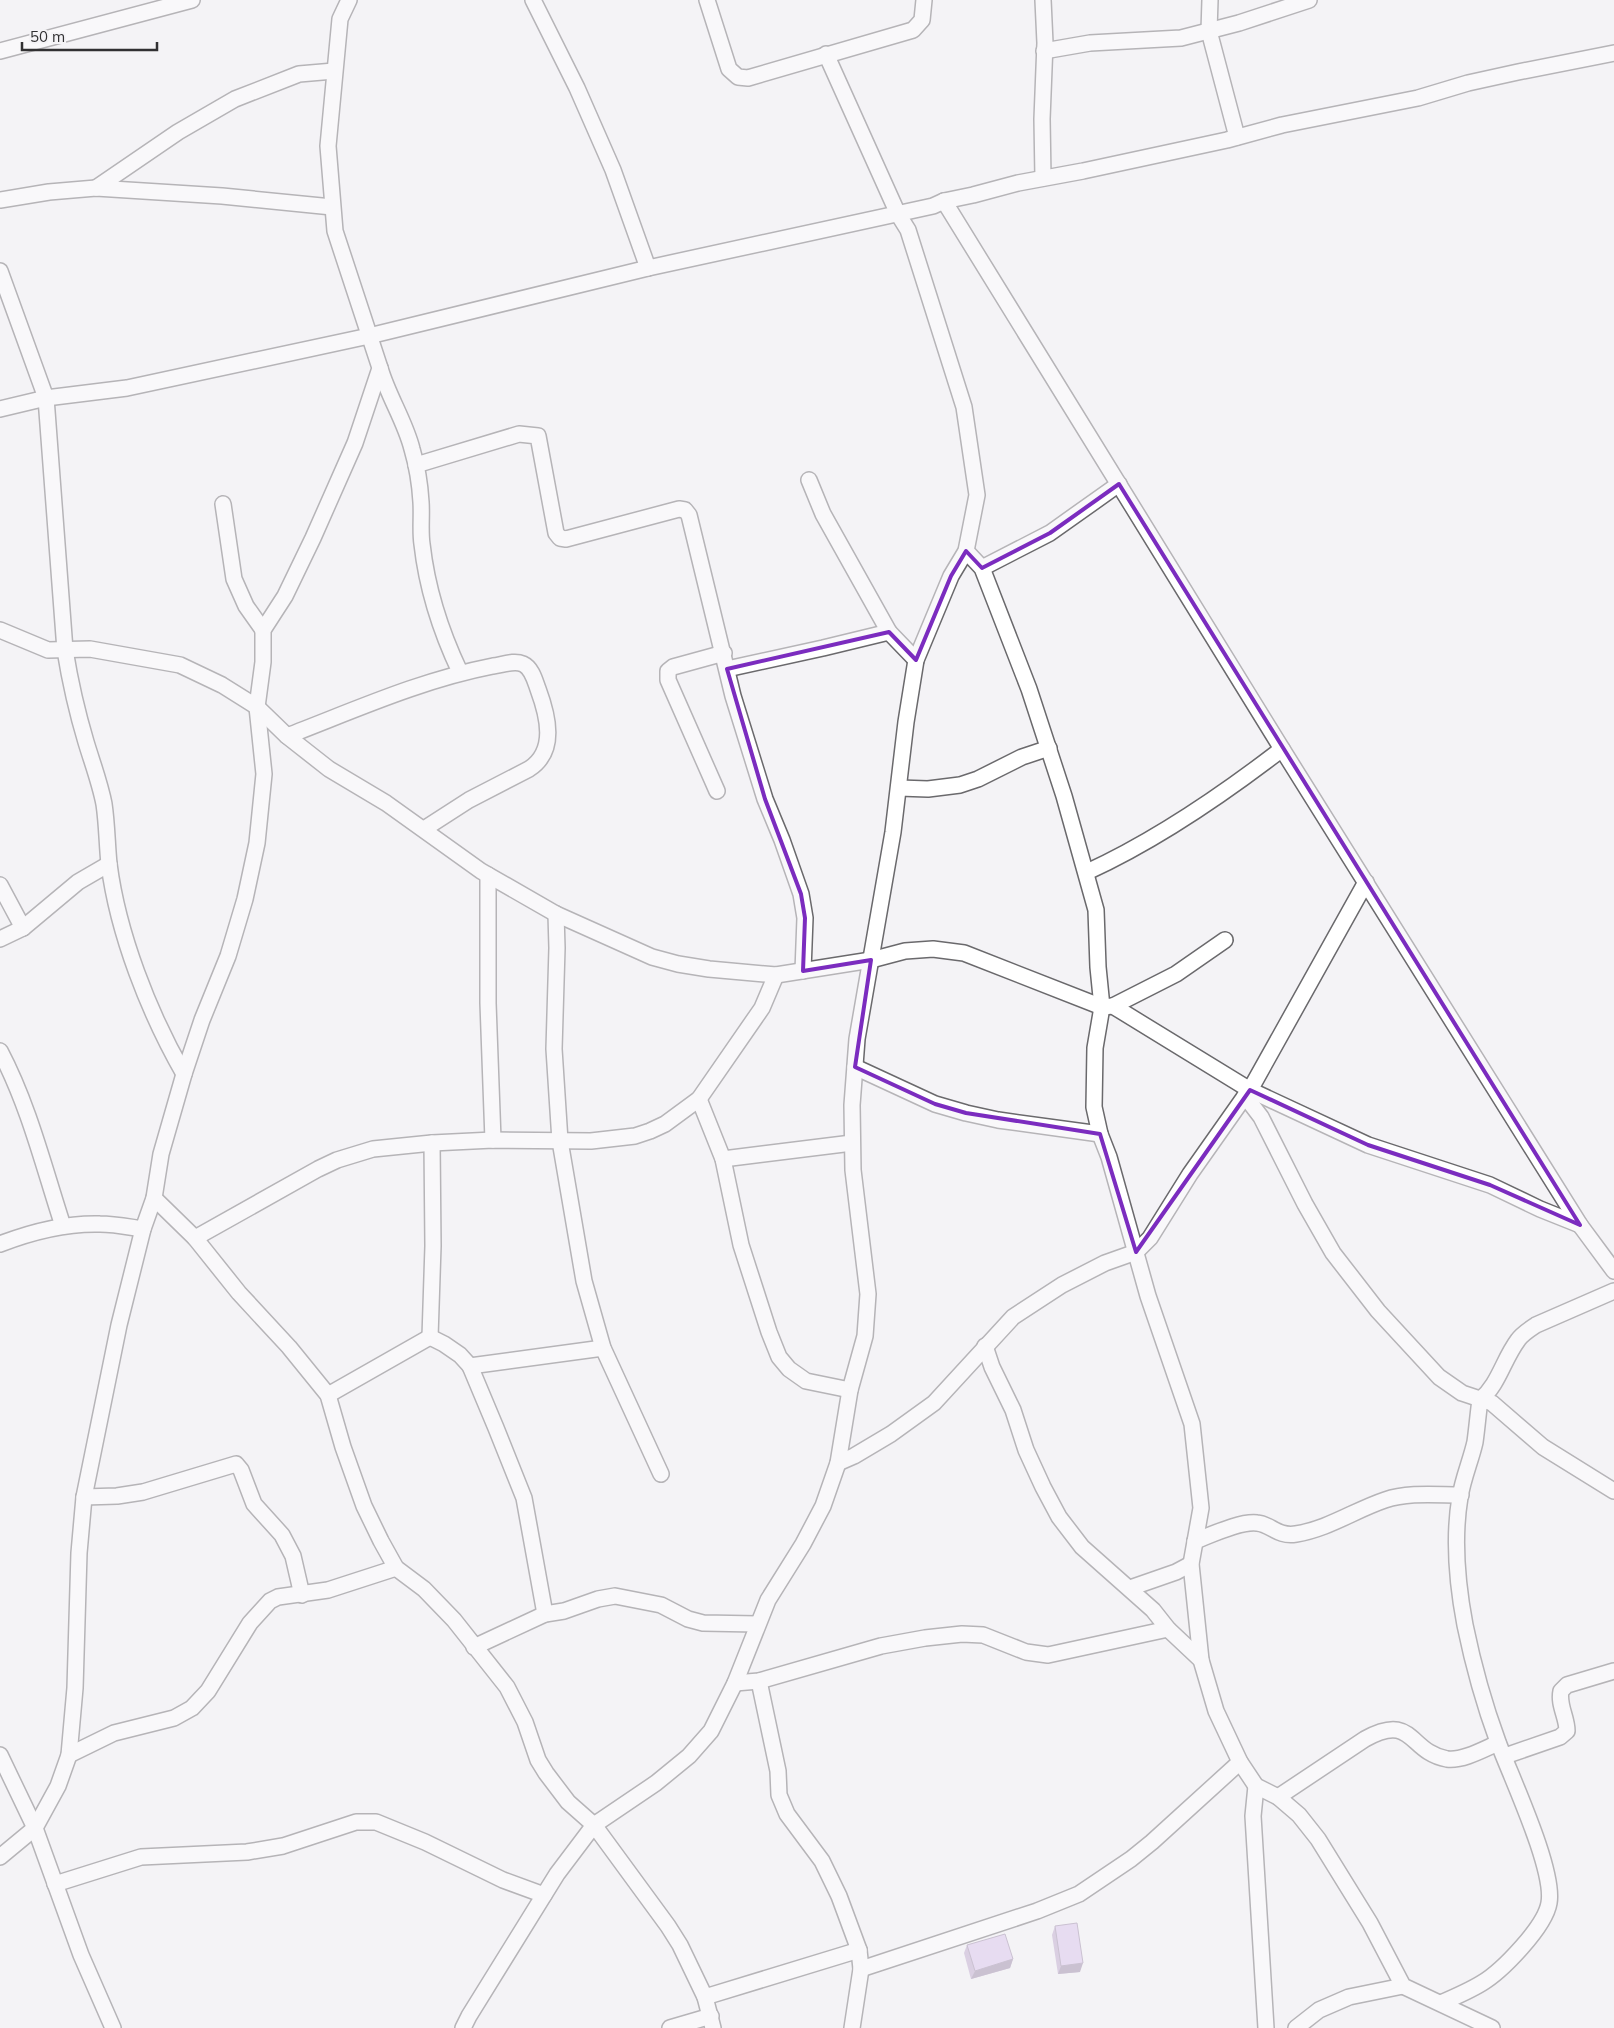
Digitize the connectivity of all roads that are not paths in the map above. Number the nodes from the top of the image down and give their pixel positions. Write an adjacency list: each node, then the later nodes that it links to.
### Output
1 (192, 0): 10 (street)
2 (349, 0): 14 (street)
3 (533, 0): 22 (street)
4 (707, 0): 13 (street)
5 (924, 0): 13 (street)
6 (1044, 0): 11 (street)
7 (1210, 0): 9 (street)
8 (1309, 0): 9 (street)
9 (1209, 31): 11 (street); 15 (street)
10 (0, 51)
11 (1044, 51): 16 (street)
12 (1614, 53): 15 (street)
13 (826, 54): 21 (street)
14 (334, 71): 17 (street); 20 (street)
15 (1237, 138): 16 (street)
16 (1043, 178): 19 (street)
17 (96, 188): 18 (street); 20 (street)
18 (0, 200)
19 (944, 201): 21 (street); 30 (street)
20 (332, 207): 24 (street)
21 (898, 214): 22 (street); 32 (street)
22 (648, 268): 24 (street)
23 (0, 271): 26 (street)
24 (369, 336): 25 (street); 26 (street)
25 (380, 368): 28 (street); 35 (street)
26 (46, 398): 27 (street); 37 (street)
27 (0, 409)
28 (416, 465): 38 (street); 41 (street)
29 (808, 480): 36 (street)
30 (1119, 484): 33 (street); 45 (street)
31 (223, 504): 35 (street)
32 (966, 551): 33 (street); 39 (street)
33 (982, 568): 44 (street)
34 (0, 630): 37 (street)
35 (263, 630): 42 (street)
36 (889, 632): 39 (street); 40 (street)
37 (65, 650): 42 (street); 49 (street)
38 (724, 653): 40 (street); 47 (street)
39 (916, 660): 46 (street)
40 (727, 669): 59 (street)
41 (460, 672): 43 (street); 48 (street)
42 (257, 707): 43 (street); 64 (street)
43 (287, 736): 48 (street)
44 (1048, 748): 46 (street); 50 (street)
45 (1282, 749): 50 (street); 52 (street)
46 (899, 788): 58 (street)
47 (717, 791)
48 (424, 829): 51 (street)
49 (109, 864): 55 (street); 64 (street)
50 (1087, 872): 61 (street)
51 (488, 875): 54 (street); 68 (street)
52 (1366, 882): 65 (street); 74 (street)
53 (0, 885): 55 (street)
54 (556, 914): 60 (street); 69 (street)
55 (23, 928): 56 (street)
56 (0, 939)
57 (1224, 940): 61 (street)
58 (871, 960): 59 (street); 61 (street); 63 (street)
59 (803, 971): 60 (street)
60 (776, 975): 66 (street)
61 (1108, 1007): 65 (street); 67 (street)
62 (0, 1051): 75 (street)
63 (855, 1067): 67 (street); 71 (street)
64 (184, 1074): 73 (street)
65 (1248, 1093): 74 (street); 79 (street); 88 (street)
66 (699, 1099): 69 (street); 72 (street)
67 (1100, 1134): 79 (street)
68 (493, 1140): 69 (street); 70 (street)
69 (560, 1141): 84 (street)
70 (432, 1143): 77 (street); 82 (street)
71 (852, 1143): 72 (street); 86 (street)
72 (722, 1159): 86 (street)
73 (154, 1198): 76 (street); 77 (street)
74 (1580, 1224): 80 (street)
75 (63, 1226): 76 (street); 78 (street)
76 (143, 1229): 93 (street)
77 (195, 1238): 87 (street)
78 (0, 1244)
79 (1136, 1252): 83 (street); 94 (street)
80 (1614, 1271)
81 (1614, 1291): 88 (street)
82 (430, 1337): 85 (street); 87 (street)
83 (985, 1346): 89 (street); 97 (street)
84 (603, 1348): 85 (street); 90 (street)
85 (470, 1366): 99 (street)
86 (850, 1390): 89 (street)
87 (328, 1395): 96 (street)
88 (1480, 1400): 91 (street); 92 (street)
89 (838, 1463): 100 (street)
90 (661, 1474)
91 (1614, 1492)
92 (1461, 1495): 94 (street); 107 (street)
93 (84, 1497): 98 (street); 109 (street)
94 (1195, 1541): 95 (street)
95 (1191, 1564): 97 (street); 103 (street)
96 (396, 1568): 98 (street); 102 (street)
97 (1130, 1588): 101 (street)
98 (302, 1594): 109 (street)
99 (545, 1614): 100 (street); 102 (street)
100 (757, 1624): 106 (street)
101 (1168, 1628): 103 (street); 105 (street)
102 (474, 1647): 113 (street)
103 (1201, 1660): 110 (street)
104 (1614, 1671): 107 (street)
105 (758, 1681): 106 (street); 118 (street)
106 (735, 1683): 113 (street)
107 (1501, 1749): 112 (street); 122 (street)
108 (0, 1755): 114 (street)
109 (68, 1755): 114 (street)
110 (1240, 1762): 111 (street); 119 (street)
111 (1256, 1786): 112 (street); 128 (street)
112 (1278, 1797): 120 (street)
113 (594, 1825): 117 (street); 121 (street)
114 (35, 1828): 115 (street); 116 (street)
115 (0, 1858)
116 (55, 1884): 117 (street); 124 (street)
117 (544, 1894): 125 (street)
118 (859, 1950): 119 (street); 121 (street)
119 (861, 1969): 127 (street)
120 (1403, 1986): 122 (street); 129 (street)
121 (704, 1997): 123 (street)
122 (1441, 2004): 130 (street)
123 (712, 2022): 126 (street)
124 (113, 2028)
125 (463, 2028)
126 (670, 2028)
127 (852, 2028)
128 (1266, 2028)
129 (1296, 2028)
130 (1492, 2028)

